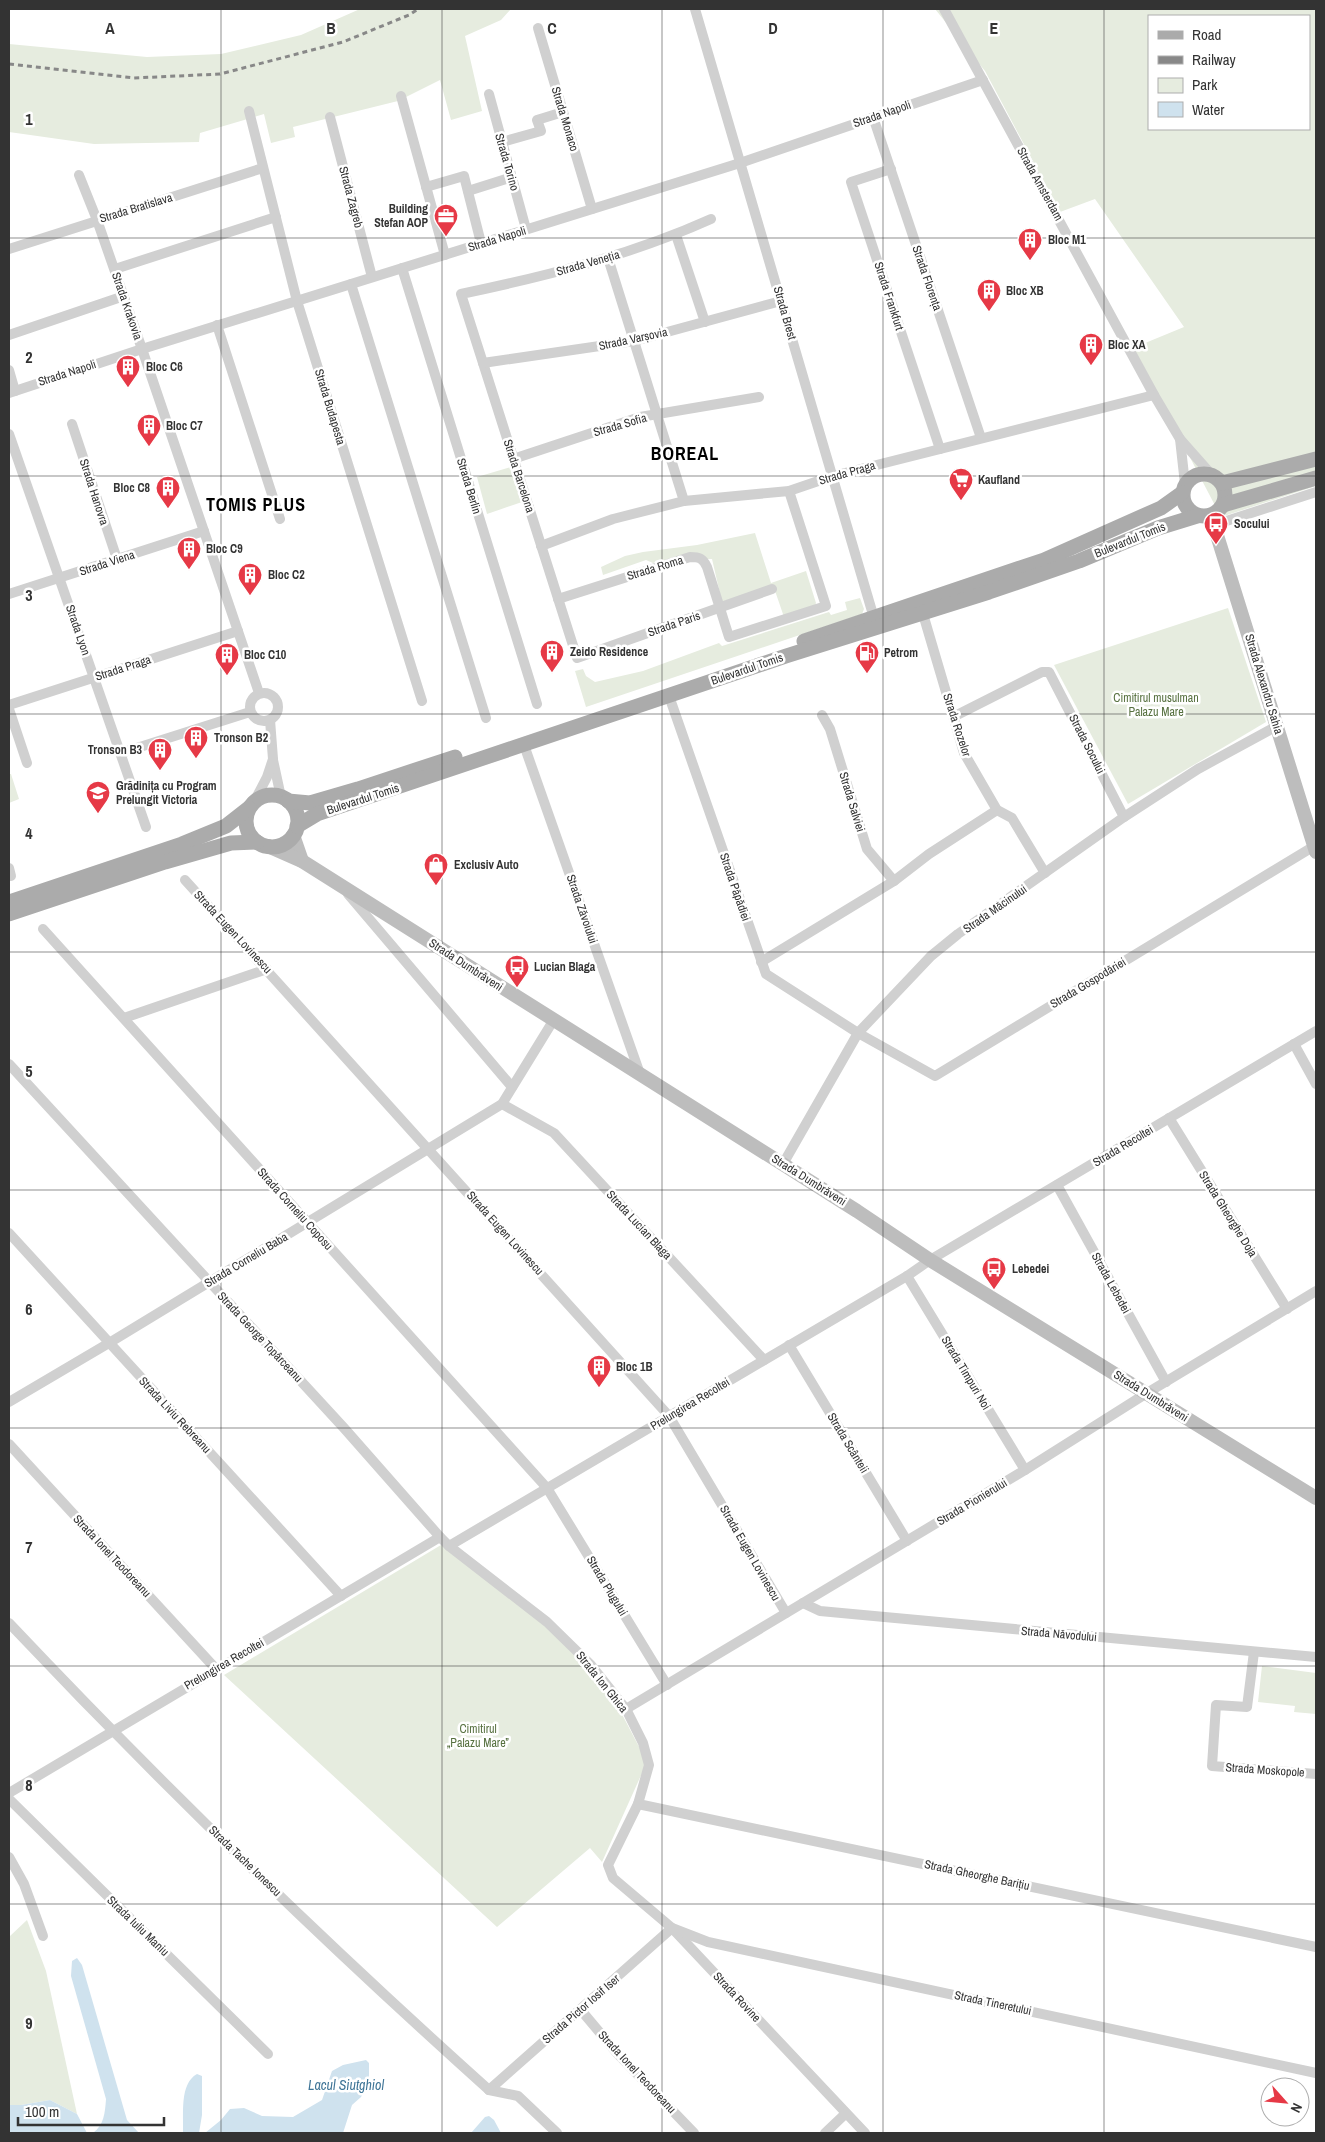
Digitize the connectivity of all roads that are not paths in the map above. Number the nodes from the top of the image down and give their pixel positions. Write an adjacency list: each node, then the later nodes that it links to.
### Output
1 (695, 9): 12 (street, Strada Brest)
2 (944, 9): 4 (street, Strada Amsterdam)
3 (538, 28): 8 (street, Strada Monaco)
4 (983, 80): 9 (street, Strada Napoli); 45 (street, Strada Amsterdam)
5 (489, 94): 11 (street, Strada Torino)
6 (401, 96): 17 (street)
7 (249, 111): 13 (street, Strada Budapesta)
8 (563, 112): 11 (street); 19 (street, Strada Monaco)
9 (873, 117): 12 (street, Strada Napoli); 14 (street, Strada Florența)
10 (330, 118): 31 (street, Strada Zagreb)
11 (502, 142): 16 (street, Strada Torino)
12 (740, 163): 19 (street, Strada Napoli); 36 (street, Strada Brest)
13 (263, 168): 20 (street, Strada Budapesta); 22 (street, Strada Bratislava)
14 (890, 169): 50 (street, Strada Florența); 52 (street, Strada Frankfurt)
15 (79, 175): 22 (street, Strada Krakovia)
16 (512, 177): 18 (street); 23 (street, Strada Torino)
17 (426, 187): 18 (street); 27 (street)
18 (468, 191): 25 (street)
19 (592, 209): 23 (street, Strada Napoli)
20 (276, 216): 30 (street); 35 (street, Strada Budapesta)
21 (711, 219): 24 (street, Strada Veneția)
22 (97, 220): 26 (street, Strada Bratislava); 30 (street, Strada Krakovia)
23 (526, 230): 25 (street, Strada Napoli)
24 (676, 234): 28 (street, Strada Veneția); 37 (street)
25 (481, 244): 27 (street, Strada Napoli)
26 (9, 249)
27 (445, 255): 29 (street, Strada Napoli)
28 (608, 258): 33 (street, Strada Veneția); 40 (street)
29 (402, 268): 31 (street, Strada Napoli); 81 (street, Strada Berlin)
30 (115, 270): 34 (street, Strada Krakovia)
31 (372, 277): 32 (street, Strada Napoli)
32 (351, 284): 35 (street, Strada Napoli); 86 (street)
33 (461, 294): 42 (street, Strada Barcelona)
34 (124, 296): 39 (street); 41 (street, Strada Krakovia)
35 (297, 301): 38 (street, Strada Napoli); 80 (street, Strada Budapesta)
36 (781, 301): 37 (street, Strada Varșovia); 55 (street, Strada Brest)
37 (705, 322): 40 (street, Strada Varșovia)
38 (217, 326): 41 (street, Strada Napoli); 63 (street)
39 (9, 335)
40 (634, 341): 42 (street, Strada Varșovia); 47 (street)
41 (142, 349): 44 (street, Strada Napoli); 65 (street, Strada Krakovia)
42 (483, 363): 53 (street, Strada Barcelona)
43 (9, 370): 44 (street)
44 (12, 392)
45 (1154, 394): 50 (street, Strada Praga); 51 (street, Strada Amsterdam)
46 (760, 397): 47 (street, Strada Sofia)
47 (657, 415): 53 (street, Strada Sofia); 61 (street)
48 (72, 424): 67 (street, Strada Hanovra)
49 (9, 434): 68 (street, Strada Lyon)
50 (981, 438): 52 (street, Strada Praga)
51 (1180, 439): 57 (street, Strada Amsterdam); 58 (street, Strada Amsterdam)
52 (940, 449): 55 (street, Strada Praga)
53 (513, 459): 66 (street, Strada Barcelona)
54 (1316, 459): 57 (main road)
55 (833, 476): 59 (street, Strada Praga); 74 (street, Strada Brest)
56 (1316, 478): 62 (main road)
57 (1217, 479): 58 (main road); 62 (main road)
58 (1184, 489): 64 (main road); 74 (main road, Bulevardul Tomis)
59 (789, 491): 61 (street, Strada Praga); 72 (street)
60 (1316, 492): 64 (street)
61 (684, 501): 66 (street, Strada Praga)
62 (1223, 505): 64 (main road)
63 (280, 519)
64 (1207, 519): 73 (main road, Bulevardul Tomis); 88 (street, Strada Alexandru Sahia)
65 (204, 531): 67 (street, Strada Viena); 75 (street, Strada Krakovia)
66 (541, 546): 71 (street, Strada Barcelona)
67 (117, 560): 68 (street, Strada Viena)
68 (59, 578): 70 (street, Strada Viena); 77 (street, Strada Lyon)
69 (772, 589): 72 (street, Strada Paris)
70 (9, 594)
71 (558, 599): 72 (street, Strada Roma); 76 (street, Strada Barcelona)
72 (720, 608): 76 (street, Strada Paris)
73 (923, 614): 79 (main road, Bulevardul Tomis); 85 (street, Strada Rozelor)
74 (874, 618): 93 (main road, Bulevardul Tomis)
75 (238, 631): 77 (street, Strada Praga); 78 (street, Strada Krakovia)
76 (576, 658)
77 (94, 677): 82 (street, Strada Praga); 90 (street, Strada Lyon)
78 (259, 693): 83 (street); 87 (street)
79 (669, 696): 89 (main road, Bulevardul Tomis); 109 (street, Strada Păpădiei)
80 (422, 701)
81 (537, 704)
82 (9, 707): 92 (street)
83 (250, 712): 87 (street); 90 (street)
84 (822, 715): 104 (street, Strada Salviei)
85 (953, 717): 95 (street, Strada Rozelor); 96 (street, Strada Socului)
86 (486, 718)
87 (270, 720): 91 (street)
88 (1277, 726): 96 (street, Strada Măcinului); 100 (street, Strada Alexandru Sahia)
89 (524, 745): 98 (main road, Bulevardul Tomis); 117 (street, Strada Zăvoiului)
90 (121, 753): 97 (street, Strada Lyon)
91 (273, 759): 93 (street); 94 (street)
92 (27, 763)
93 (285, 799): 94 (main road); 98 (main road)
94 (252, 805): 99 (main road); 106 (main road)
95 (997, 810): 102 (street, Strada Rozelor); 104 (street)
96 (1124, 817): 102 (street, Strada Măcinului)
97 (146, 827)
98 (295, 830): 99 (main road); 101 (street)
99 (263, 844): 101 (street, Strada Dumbrăveni); 107 (main road)
100 (1316, 848): 114 (street, Strada Gospodăriei)
101 (302, 861): 105 (street, Strada Dumbrăveni)
102 (1045, 873): 114 (street, Strada Măcinului)
103 (186, 880): 110 (street, Strada Eugen Lovinescu)
104 (894, 881): 109 (street)
105 (341, 886): 112 (street, Strada Dumbrăveni); 119 (street)
106 (9, 902)
107 (9, 914)
108 (43, 929): 111 (street, Strada Corneliu Coposu)
109 (761, 962): 114 (street, Strada Păpădiei)
110 (267, 969): 111 (street); 122 (street, Strada Eugen Lovinescu)
111 (124, 1018): 125 (street, Strada Corneliu Coposu)
112 (553, 1021): 117 (street, Strada Dumbrăveni); 119 (street, Strada Corneliu Baba)
113 (1316, 1031): 115 (street, Strada Recoltei)
114 (858, 1033): 123 (street, Strada Măcinului)
115 (1294, 1044): 118 (street); 121 (street, Strada Recoltei)
116 (9, 1064): 129 (street, Strada George Topârceanu)
117 (640, 1074): 123 (street, Strada Dumbrăveni)
118 (1316, 1084)
119 (512, 1087): 120 (street, Strada Corneliu Baba)
120 (502, 1104): 122 (street, Strada Corneliu Baba); 134 (street, Strada Lucian Blaga)
121 (1169, 1118): 124 (street, Strada Recoltei); 131 (street, Strada Gheorghe Doja)
122 (429, 1148): 125 (street, Strada Corneliu Baba); 138 (street, Strada Eugen Lovinescu)
123 (783, 1164): 127 (street, Strada Dumbrăveni)
124 (1057, 1185): 127 (street, Strada Recoltei); 135 (street, Strada Lebedei)
125 (307, 1222): 129 (street, Strada Corneliu Baba); 141 (street, Strada Corneliu Coposu)
126 (9, 1234): 132 (street, Strada Liviu Rebreanu)
127 (930, 1260): 128 (street, Prelungirea Recoltei); 136 (street, Strada Dumbrăveni)
128 (908, 1276): 133 (street, Prelungirea Recoltei); 140 (street, Strada Timpuri Noi)
129 (209, 1282): 132 (street, Strada Corneliu Baba); 143 (street, Strada George Topârceanu)
130 (1316, 1291): 131 (street, Strada Pionierului)
131 (1287, 1309): 135 (street, Strada Pionierului)
132 (109, 1343): 137 (street, Strada Corneliu Baba); 146 (street, Strada Liviu Rebreanu)
133 (789, 1346): 134 (street, Prelungirea Recoltei); 144 (street, Strada Scânteii)
134 (764, 1360): 138 (street, Prelungirea Recoltei)
135 (1166, 1382): 136 (street, Strada Pionierului)
136 (1147, 1393): 140 (street, Strada Pionierului); 142 (street, Strada Dumbrăveni)
137 (9, 1402)
138 (670, 1416): 141 (street, Prelungirea Recoltei); 148 (street, Strada Eugen Lovinescu)
139 (9, 1444): 152 (street, Strada Ionel Teodoreanu)
140 (1025, 1470): 144 (street, Strada Pionierului)
141 (548, 1488): 145 (street, Prelungirea Recoltei); 153 (street, Strada Plugului)
142 (1316, 1498)
143 (440, 1537): 145 (street, Strada George Topârceanu); 146 (street, Prelungirea Recoltei)
144 (907, 1541): 147 (street, Strada Pionierului)
145 (449, 1546): 154 (street, Strada Ion Ghica)
146 (341, 1596): 152 (street, Prelungirea Recoltei)
147 (803, 1603): 148 (street, Strada Pionierului); 150 (street, Strada Năvodului)
148 (786, 1614): 153 (street, Strada Pionierului)
149 (9, 1623): 155 (street, Strada Tache Ionescu)
150 (1254, 1652): 151 (street, Strada Năvodului); 156 (street, Strada Moskopole)
151 (1316, 1657)
152 (216, 1669): 155 (street, Prelungirea Recoltei)
153 (667, 1685): 154 (street, Strada Pionierului)
154 (626, 1709): 159 (street, Strada Ion Ghica)
155 (111, 1731): 157 (street, Prelungirea Recoltei); 168 (street, Strada Tache Ionescu)
156 (1316, 1774)
157 (9, 1792)
158 (9, 1799): 166 (street, Strada Iuliu Maniu)
159 (638, 1804): 161 (street, Strada Ion Ghica); 164 (street, Strada Gheorghe Barițiu)
160 (9, 1858): 163 (street)
161 (608, 1865): 162 (street, Strada Rovine)
162 (672, 1928): 165 (street, Strada Pictor Iosif Iser); 167 (street, Strada Tineretului); 169 (street, Strada Rovine)
163 (43, 1936)
164 (1316, 1947)
165 (580, 2009): 168 (street, Strada Pictor Iosif Iser); 171 (street, Strada Ionel Teodoreanu)
166 (268, 2054)
167 (1316, 2073)
168 (489, 2090): 170 (street)
169 (845, 2114): 172 (street); 173 (street, Strada Rovine)
170 (556, 2133)
171 (694, 2133)
172 (826, 2133)
173 (864, 2133)

